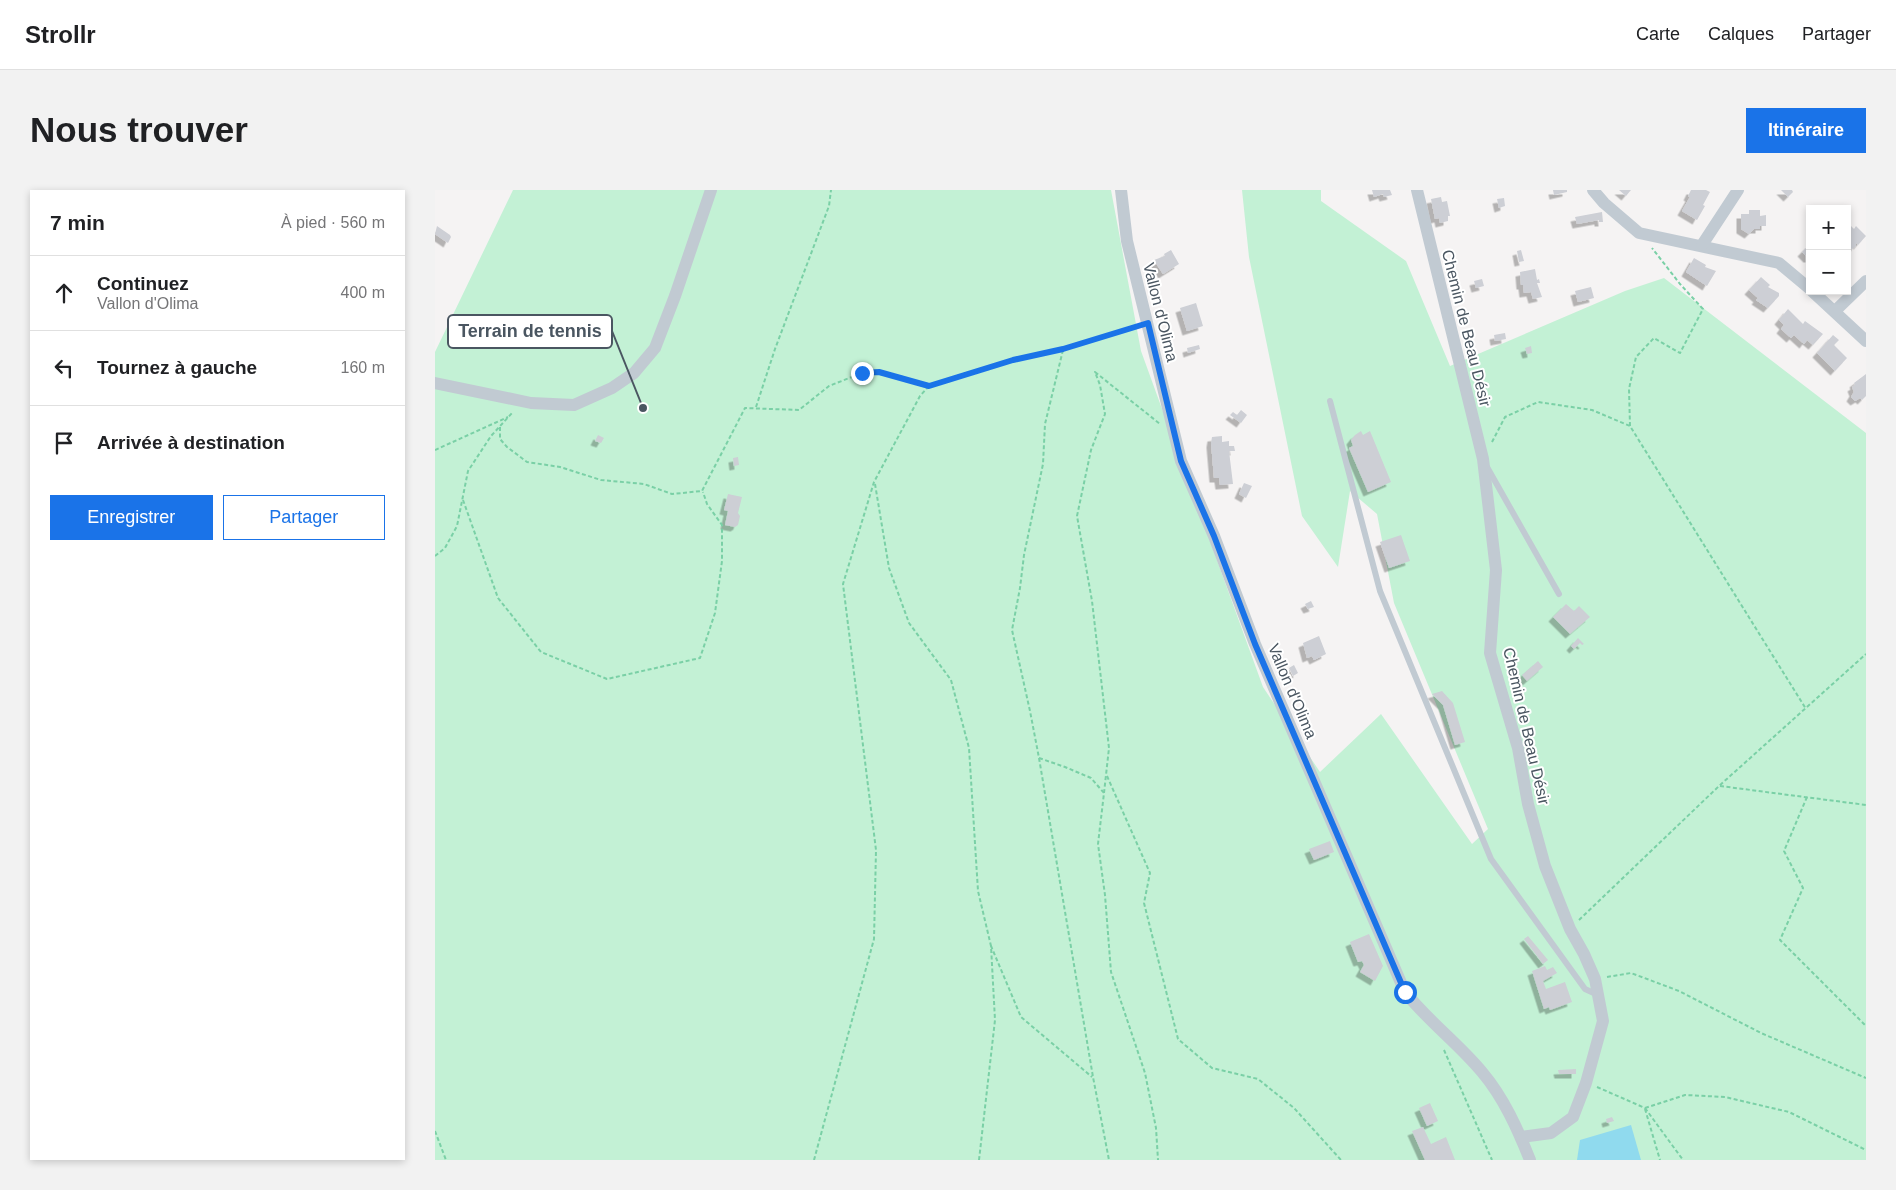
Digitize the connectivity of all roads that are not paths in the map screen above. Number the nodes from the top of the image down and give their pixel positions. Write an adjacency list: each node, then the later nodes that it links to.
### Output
1 (711, 190): 12 (street)
2 (1121, 190): 17 (street, Vallon d'Olima)
3 (1417, 190): 14 (street, Chemin de Beau Désir)
4 (1593, 190): 6 (street)
5 (1738, 190): 6 (street)
6 (1703, 245): 8 (street)
7 (1866, 281): 10 (street)
8 (1806, 286)
9 (1817, 295): 10 (street)
10 (1835, 311): 11 (street)
11 (1866, 341)
12 (435, 383)
13 (1330, 401): 16 (lane)
14 (1483, 459): 15 (lane); 16 (street, Chemin de Beau Désir)
15 (1559, 594)
16 (1598, 995): 17 (street, Chemin de Beau Désir)
17 (1521, 1137): 18 (street, Vallon d'Olima)
18 (1530, 1160)

